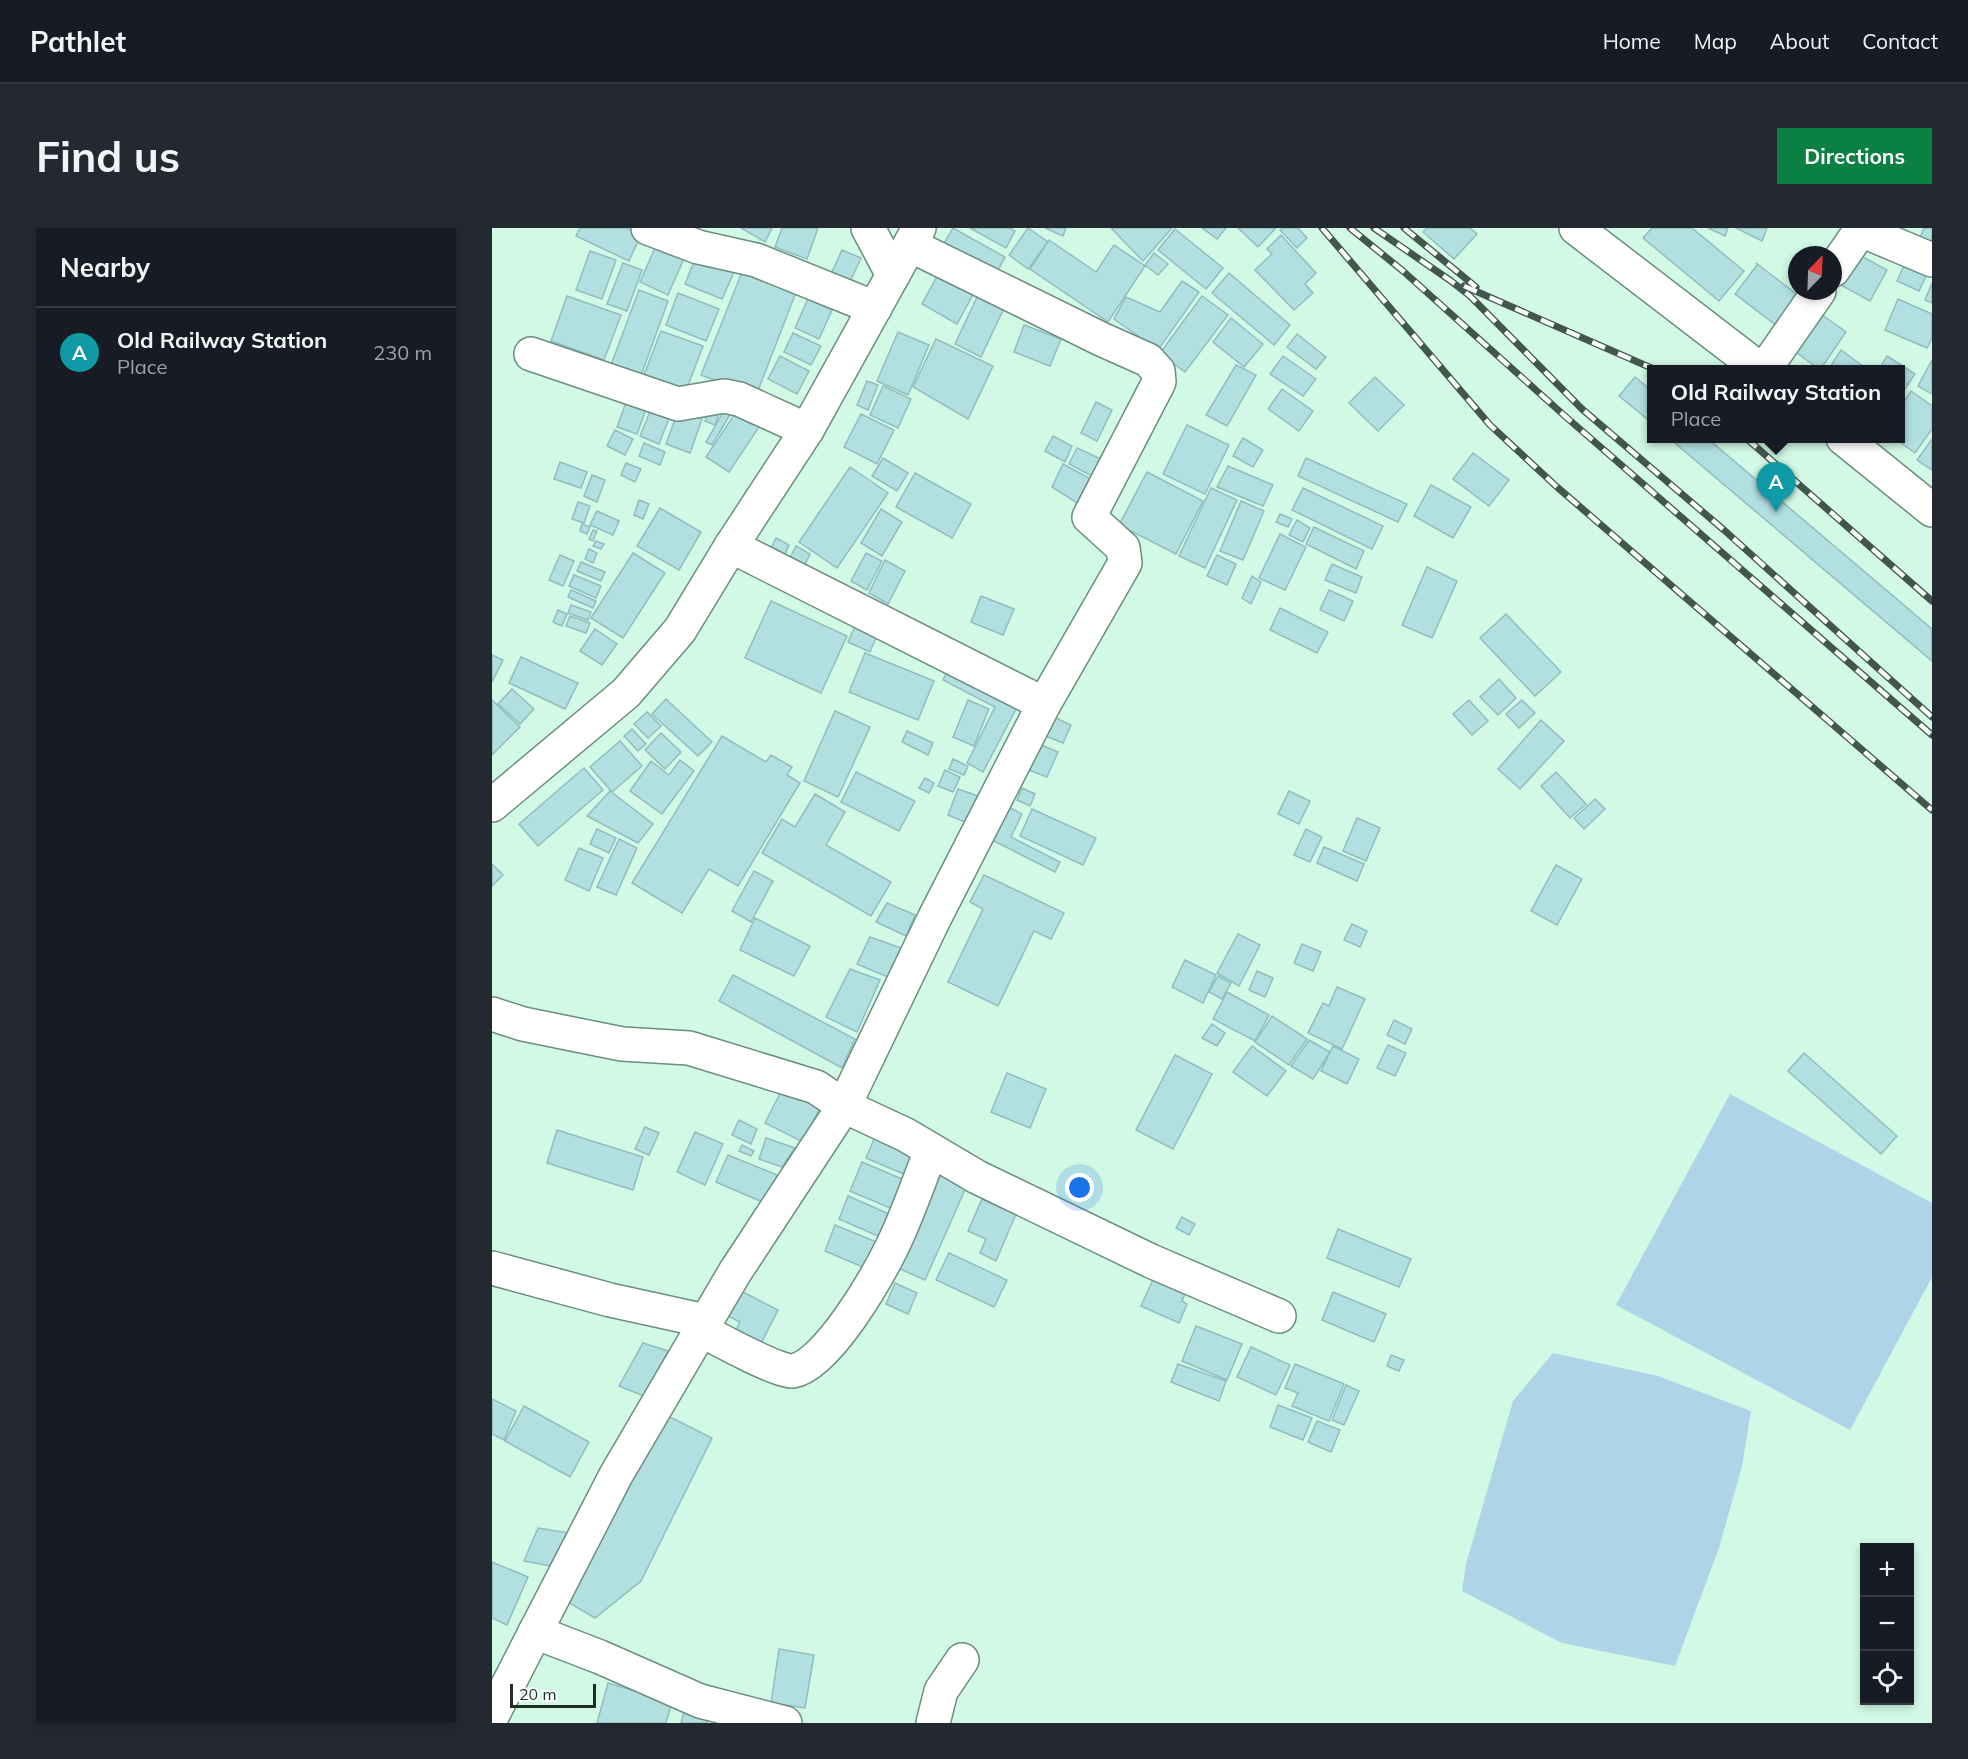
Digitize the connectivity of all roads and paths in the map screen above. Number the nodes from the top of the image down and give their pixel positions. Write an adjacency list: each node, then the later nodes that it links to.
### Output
1 (648, 228): 10 (main road)
2 (868, 228): 8 (main road)
3 (1576, 228): 12 (main road)
4 (1861, 229): 6 (main road); 7 (main road)
5 (914, 236): 8 (main road); 18 (main road)
6 (1842, 257)
7 (1932, 260)
8 (893, 275): 10 (main road)
9 (1813, 300): 13 (main road)
10 (875, 308): 14 (main road)
11 (531, 354): 14 (main road)
12 (1758, 365)
13 (1766, 365)
14 (807, 430): 17 (main road)
15 (1849, 443): 16 (main road)
16 (1932, 510)
17 (731, 546): 18 (main road); 19 (main road)
18 (1044, 704): 21 (main road)
19 (492, 805)
20 (492, 1014): 21 (main road)
21 (844, 1106): 22 (main road); 25 (main road)
22 (931, 1150): 24 (main road); 25 (main road)
23 (492, 1268): 25 (main road)
24 (1279, 1316)
25 (704, 1326): 26 (main road)
26 (535, 1632): 28 (main road); 29 (main road)
27 (962, 1660): 30 (main road)
28 (492, 1716)
29 (785, 1723)
30 (933, 1723)

